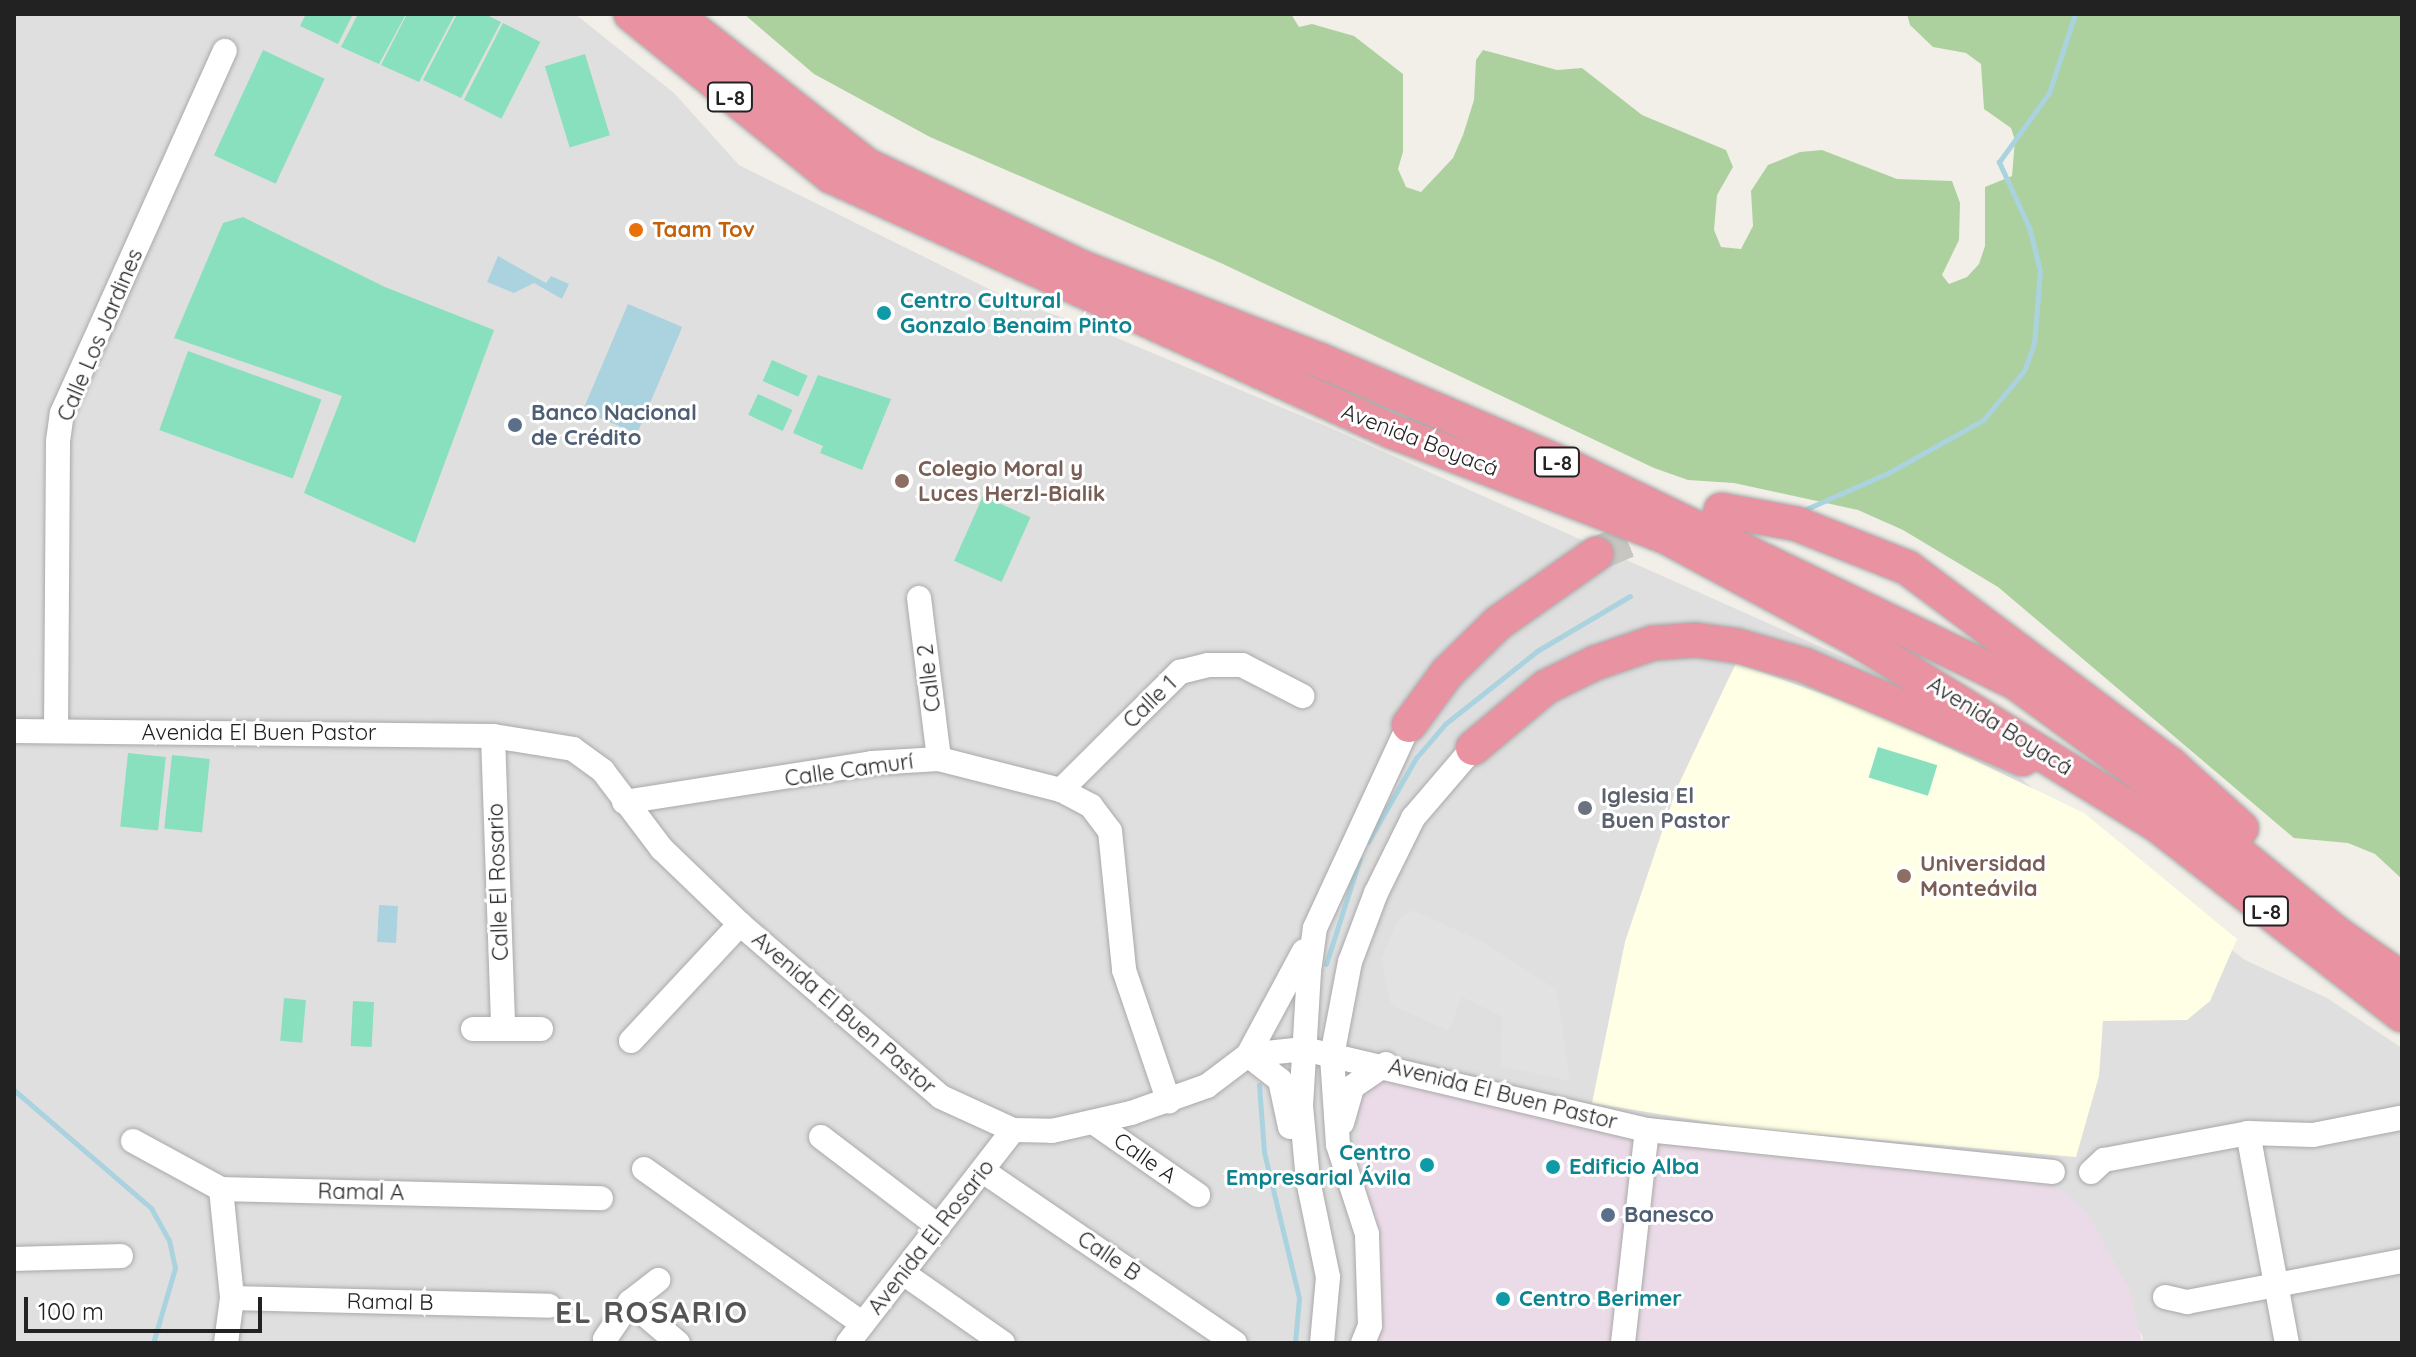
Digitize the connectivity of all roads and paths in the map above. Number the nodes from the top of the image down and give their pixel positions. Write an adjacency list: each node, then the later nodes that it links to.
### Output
1 (631, 14): 16 (highway, Avenida Boyacá / L-8)
2 (674, 14): 19 (highway, Avenida Boyacá / L-8)
3 (225, 51): 10 (street, Calle Los Jardines)
4 (1721, 510): 19 (highway)
5 (1596, 554): 8 (highway)
6 (919, 598): 13 (street, Calle 2)
7 (1302, 696): 14 (street, Calle 1)
8 (1409, 725): 18 (street)
9 (14, 731): 10 (street, Avenida El Buen Pastor)
10 (56, 731): 11 (street, Avenida El Buen Pastor)
11 (493, 736): 15 (street, Avenida El Buen Pastor); 22 (street, Calle El Rosario)
12 (1473, 748): 16 (highway); 27 (street)
13 (939, 759): 14 (street, Calle Camurí); 15 (street, Calle Camurí)
14 (1061, 790): 29 (street, Calle Camurí)
15 (624, 802): 17 (street, Avenida El Buen Pastor)
16 (2156, 824): 20 (highway, Avenida Boyacá / L-8)
17 (740, 924): 24 (street); 32 (street, Avenida El Buen Pastor)
18 (1315, 928): 25 (street); 26 (street)
19 (2402, 979)
20 (2402, 1015)
21 (473, 1029): 22 (street)
22 (503, 1029): 23 (street)
23 (541, 1029)
24 (631, 1041)
25 (1304, 1049): 26 (street, Avenida El Buen Pastor); 27 (street, Avenida El Buen Pastor); 42 (street)
26 (1248, 1055): 29 (street, Avenida El Buen Pastor); 42 (street)
27 (1332, 1056): 28 (street, Avenida El Buen Pastor); 37 (street)
28 (1386, 1064): 33 (street, Avenida El Buen Pastor); 37 (street)
29 (1169, 1102): 31 (street, Avenida El Buen Pastor)
30 (2400, 1118): 34 (street)
31 (1093, 1122): 32 (street, Avenida El Buen Pastor); 44 (street, Calle A)
32 (1013, 1130): 39 (street, Avenida El Rosario)
33 (1647, 1130): 40 (street, Avenida El Buen Pastor); 65 (street)
34 (2248, 1133): 41 (street); 52 (street)
35 (821, 1137): 46 (street)
36 (133, 1141): 43 (street, Ramal A)
37 (1338, 1145): 64 (street)
38 (644, 1169): 57 (street)
39 (983, 1171): 46 (street, Avenida El Rosario); 62 (street, Calle B)
40 (2053, 1172)
41 (2091, 1172)
42 (1308, 1180): 63 (street)
43 (221, 1189): 45 (street, Ramal A); 54 (street)
44 (1198, 1195)
45 (601, 1198)
46 (939, 1227): 50 (street, Avenida El Rosario)
47 (121, 1256): 48 (street)
48 (14, 1259)
49 (2402, 1261): 52 (street)
50 (903, 1273): 57 (street, Avenida El Rosario); 61 (street)
51 (658, 1280): 55 (street)
52 (2276, 1285): 53 (street); 66 (street)
53 (2165, 1297)
54 (232, 1298): 56 (street, Ramal B); 59 (street)
55 (630, 1302): 58 (street); 60 (street)
56 (549, 1306)
57 (856, 1334)
58 (605, 1339)
59 (226, 1343)
60 (678, 1343)
61 (1003, 1343)
62 (1235, 1343)
63 (1322, 1343)
64 (1363, 1343)
65 (1623, 1343)
66 (2287, 1343)

